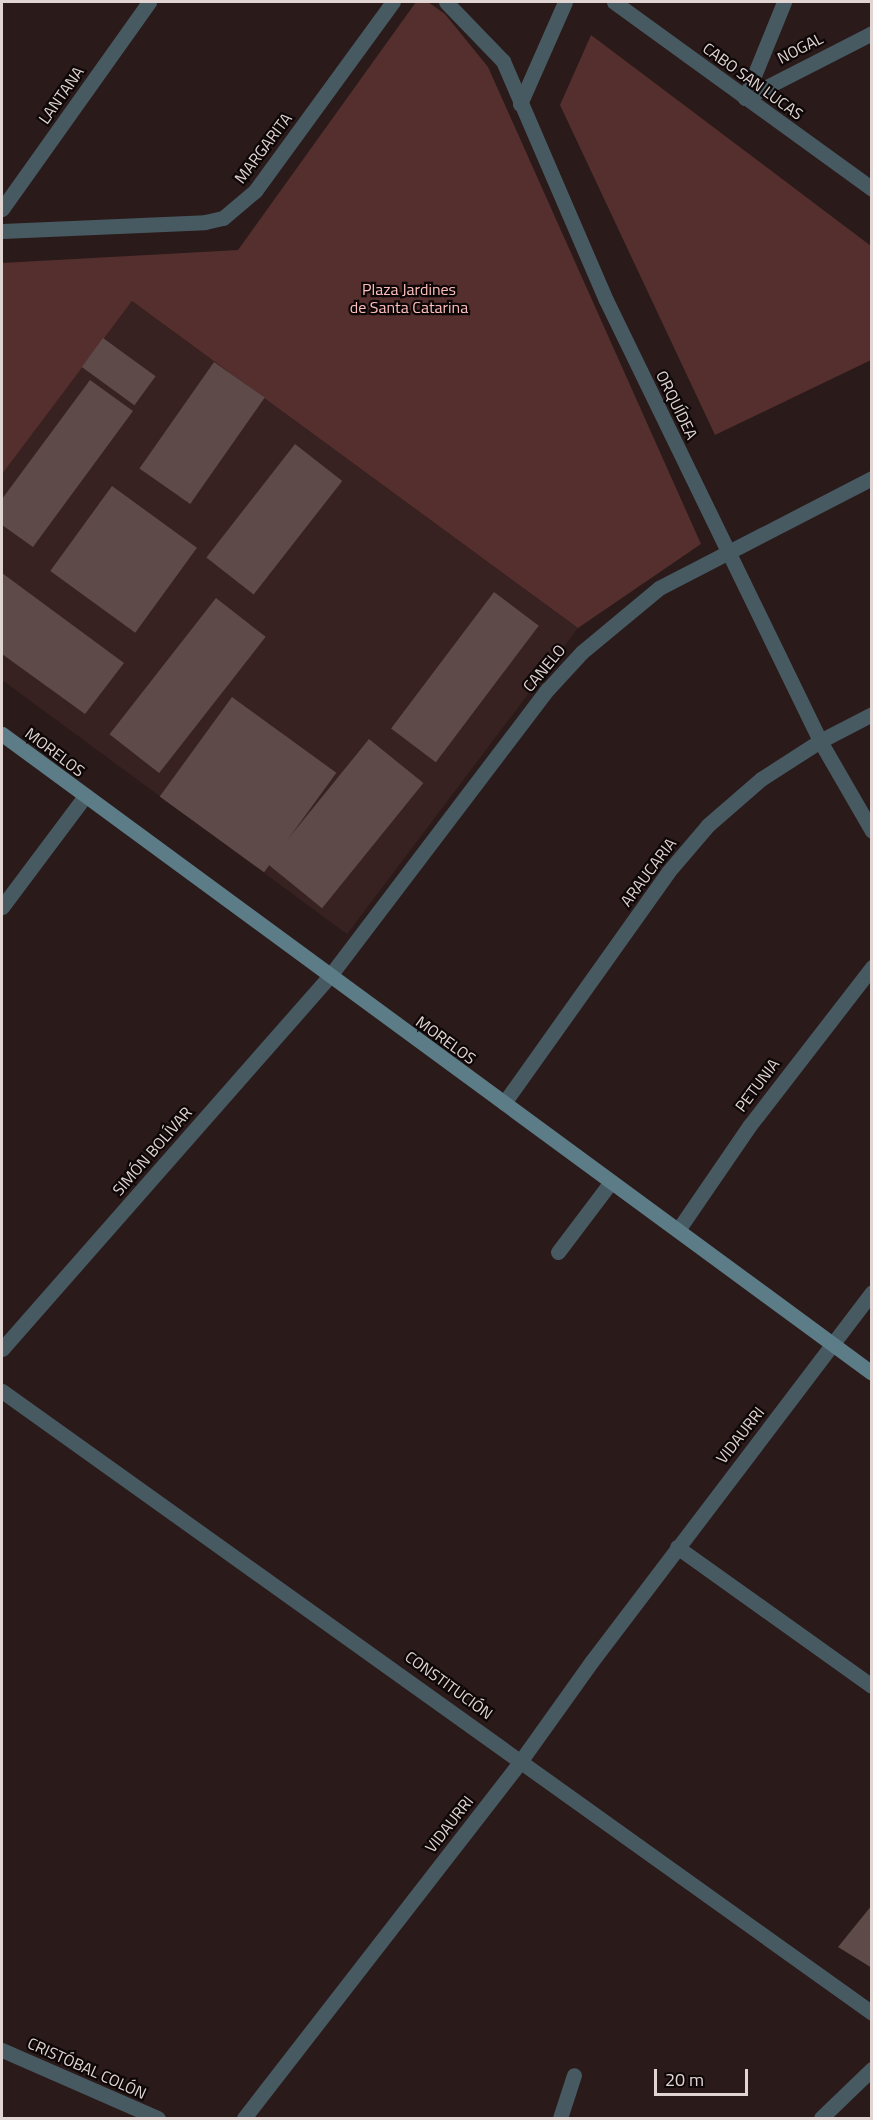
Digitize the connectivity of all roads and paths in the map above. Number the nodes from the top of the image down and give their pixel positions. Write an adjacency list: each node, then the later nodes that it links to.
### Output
1 (149, 2): 11 (street, LANTANA)
2 (393, 2): 12 (street, MARGARITA)
3 (446, 2): 9 (street, ORQUÍDEA)
4 (565, 2): 9 (street)
5 (614, 2): 8 (street, CABO SAN LUCAS)
6 (784, 2): 8 (street)
7 (872, 33): 8 (street, NOGAL)
8 (745, 98): 10 (street, CABO SAN LUCAS)
9 (520, 104): 14 (street, ORQUÍDEA)
10 (872, 189)
11 (2, 209)
12 (2, 231)
13 (872, 478): 14 (street, CANELO)
14 (727, 549): 17 (street, ORQUÍDEA); 22 (street, CANELO)
15 (872, 714): 17 (street, ARAUCARIA)
16 (2, 734): 18 (street, MORELOS)
17 (820, 741): 19 (street, ORQUÍDEA); 23 (street, ARAUCARIA)
18 (85, 796): 20 (street); 22 (street, MORELOS)
19 (872, 831)
20 (2, 907)
21 (872, 967): 25 (street, PETUNIA)
22 (329, 977): 23 (street, MORELOS); 29 (street, SIMÓN BOLÍVAR)
23 (504, 1103): 24 (street, MORELOS)
24 (612, 1182): 25 (street, MORELOS); 26 (street)
25 (678, 1230): 28 (street, MORELOS)
26 (558, 1252)
27 (872, 1292): 28 (street, VIDAURRI)
28 (832, 1345): 30 (street, MORELOS); 32 (street, VIDAURRI)
29 (2, 1349)
30 (872, 1373)
31 (2, 1391): 34 (street, CONSTITUCIÓN)
32 (677, 1547): 33 (street); 34 (street, VIDAURRI)
33 (872, 1686)
34 (522, 1760): 35 (street, CONSTITUCIÓN); 40 (street, VIDAURRI)
35 (872, 2013)
36 (2, 2050): 39 (street, CRISTÓBAL COLÓN)
37 (872, 2069): 42 (street)
38 (574, 2075): 41 (street)
39 (158, 2118)
40 (244, 2118)
41 (560, 2118)
42 (821, 2118)

